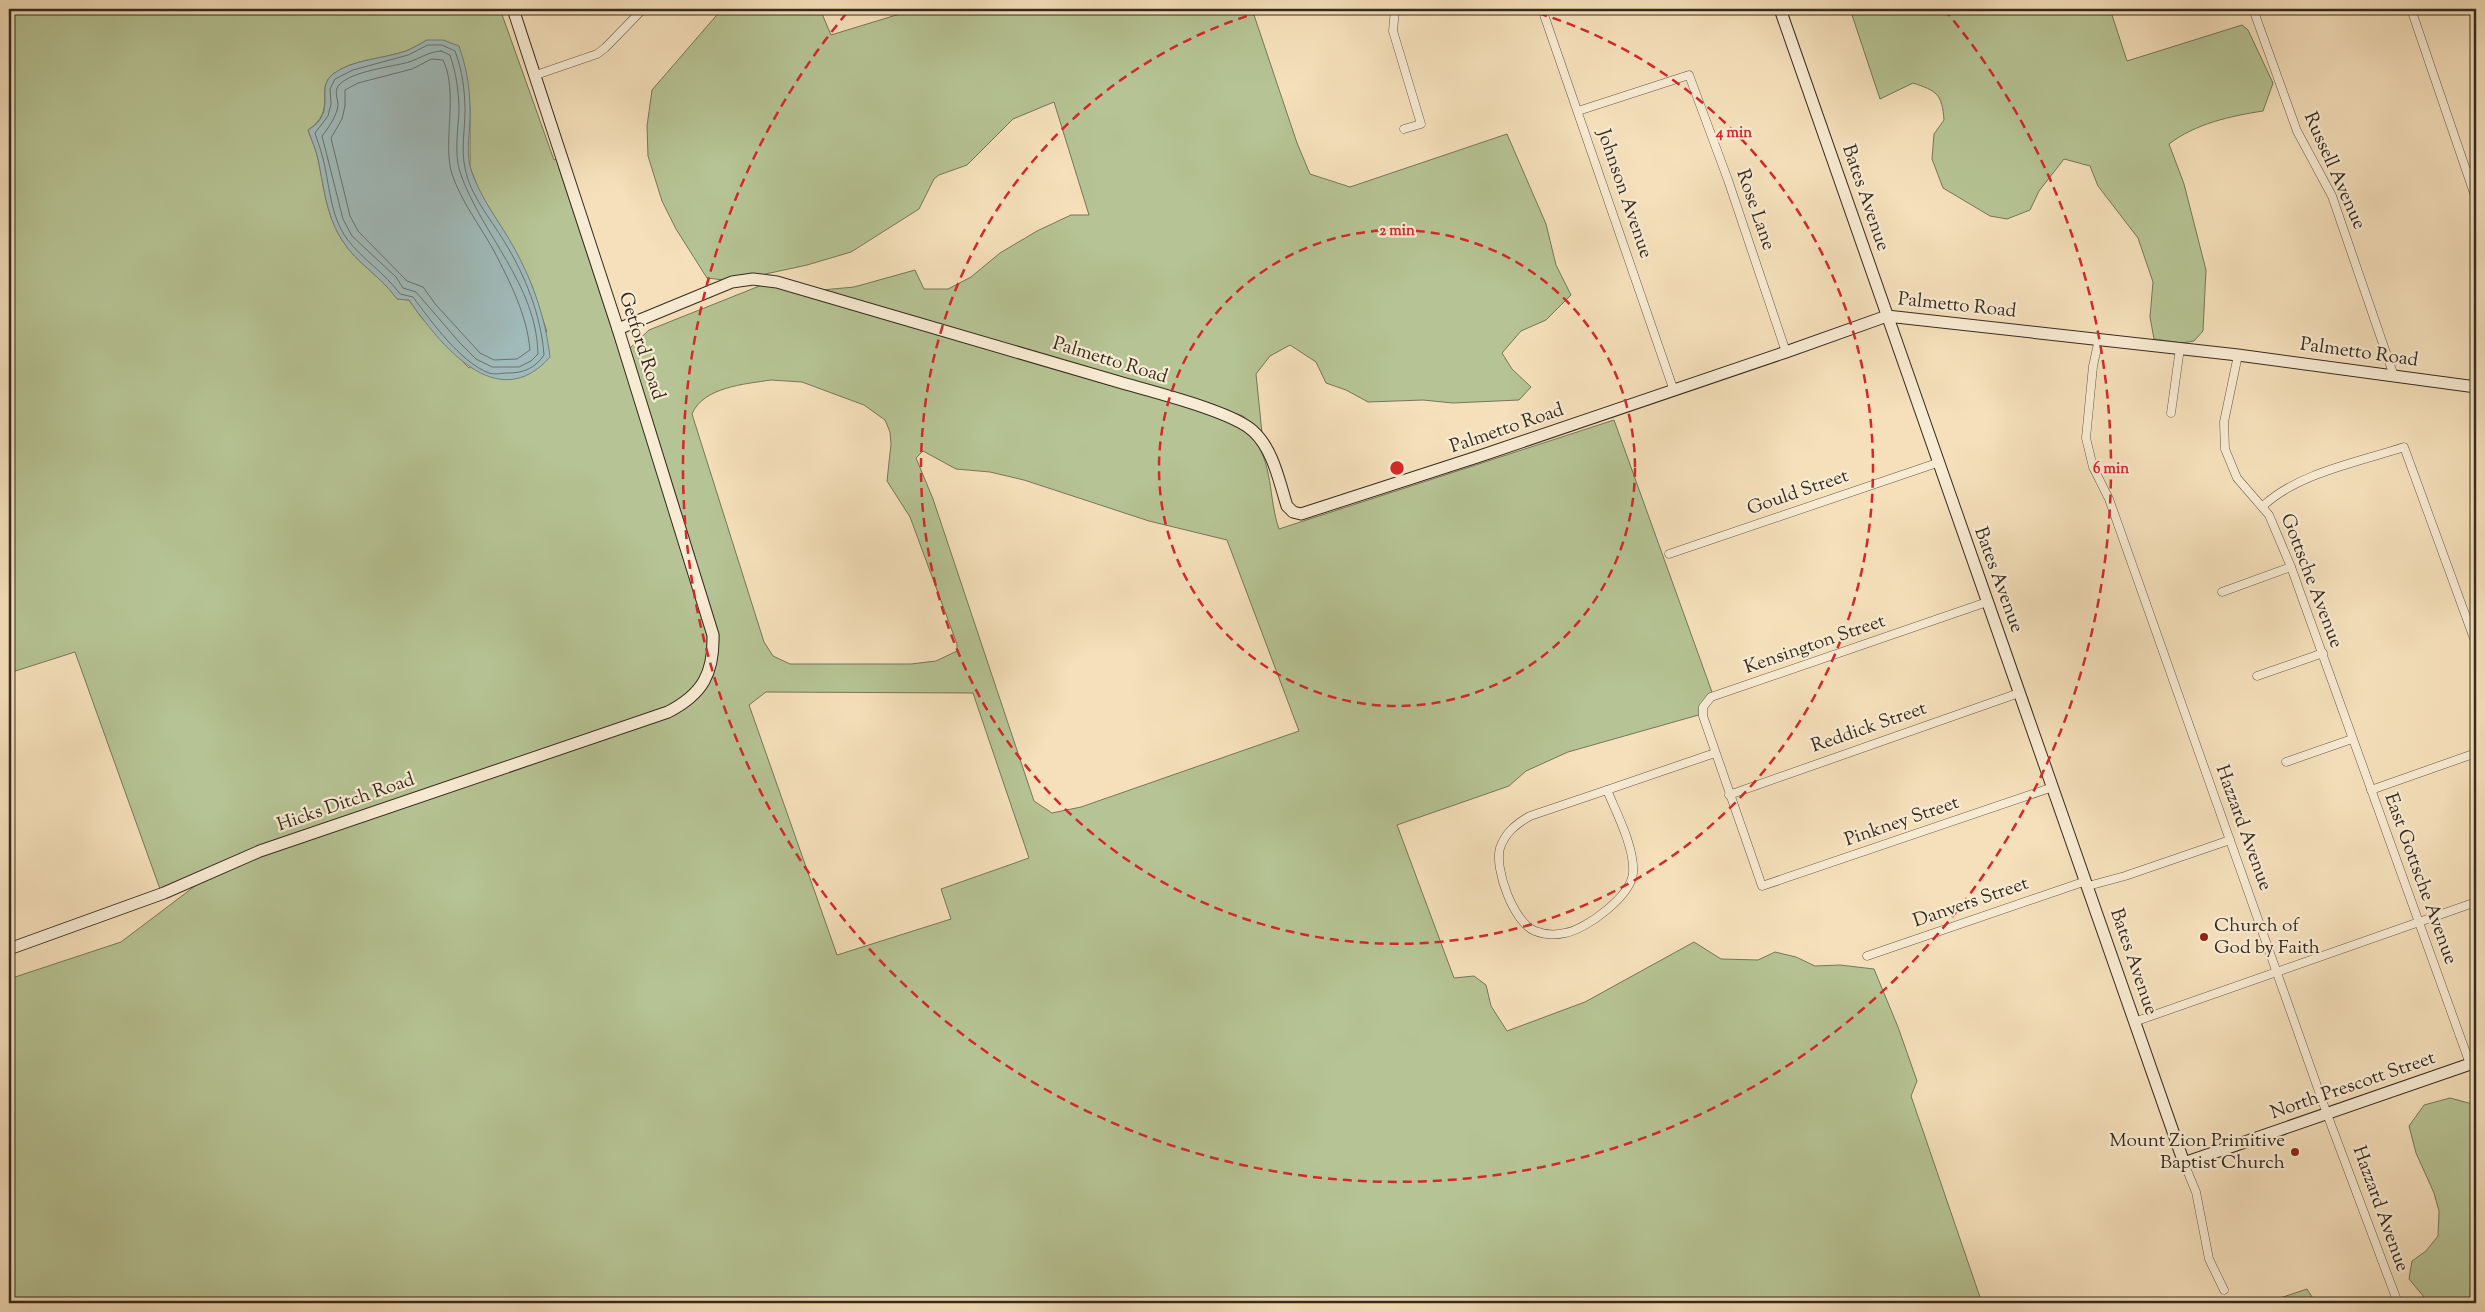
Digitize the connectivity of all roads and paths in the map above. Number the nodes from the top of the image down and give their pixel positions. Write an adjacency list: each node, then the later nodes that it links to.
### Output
1 (513, 9): 9 (street, Getford Road)
2 (643, 9): 9 (street)
3 (1415, 9): 8 (street)
4 (1542, 9): 10 (street, Johnson Avenue)
5 (1780, 9): 13 (street, Bates Avenue)
6 (2253, 9): 19 (street, Russell Avenue)
7 (2411, 9): 12 (street)
8 (1396, 10): 11 (street)
9 (536, 74): 14 (street, Getford Road)
10 (1578, 111): 17 (street, Rose Lane); 21 (street, Johnson Avenue)
11 (1404, 130)
12 (2476, 199)
13 (1887, 316): 15 (street, Palmetto Road); 17 (street, Palmetto Road); 23 (street, Bates Avenue)
14 (618, 329): 21 (street, Palmetto Road); 32 (street, Getford Road)
15 (2099, 338): 16 (street, Palmetto Road); 42 (street, Hazzard Avenue)
16 (2180, 348): 18 (street, Palmetto Road); 22 (street)
17 (1786, 352): 21 (street, Palmetto Road)
18 (2238, 355): 19 (street, Palmetto Road); 24 (street, Gottsche Avenue)
19 (2394, 376): 20 (street, Palmetto Road)
20 (2476, 387)
21 (1674, 390)
22 (2171, 413)
23 (1937, 463): 25 (street, Gould Street); 28 (street, Bates Avenue)
24 (2263, 506): 26 (street, Gottsche Avenue); 29 (street)
25 (1669, 554)
26 (2292, 567): 27 (street); 30 (street, Gottsche Avenue)
27 (2222, 592)
28 (1987, 602): 33 (street, Bates Avenue); 35 (street, Kensington Street)
29 (2476, 644)
30 (2323, 653): 31 (street); 34 (street, Gottsche Avenue)
31 (2256, 676)
32 (695, 694): 47 (street, Hicks Ditch Road)
33 (2019, 694): 38 (street, Bates Avenue); 41 (street, Reddick Street)
34 (2352, 739): 37 (street); 40 (street, Gottsche Avenue)
35 (1715, 753): 39 (street); 41 (street, Kensington Street)
36 (2476, 753): 40 (street)
37 (2286, 762)
38 (2053, 787): 43 (street, Bates Avenue); 44 (street, Pinkney Street)
39 (1607, 790): 39 (street)
40 (2371, 790): 46 (street, East Gottsche Avenue)
41 (1729, 795): 44 (street, Kensington Street)
42 (2230, 840): 43 (street, Danvers Street); 49 (street, Hazzard Avenue)
43 (2087, 884): 48 (street, Danvers Street); 50 (street, Bates Avenue)
44 (1762, 886)
45 (2476, 902): 46 (street)
46 (2420, 922): 49 (street); 51 (street, East Gottsche Avenue)
47 (9, 950)
48 (1867, 956)
49 (2278, 972): 50 (street); 52 (street, Hazzard Avenue)
50 (2134, 1022): 53 (street, Bates Avenue)
51 (2473, 1063): 52 (street, North Prescott Street)
52 (2327, 1114): 53 (street, North Prescott Street); 55 (street, Hazzard Avenue)
53 (2184, 1163): 54 (street)
54 (2224, 1290)
55 (2398, 1303)

